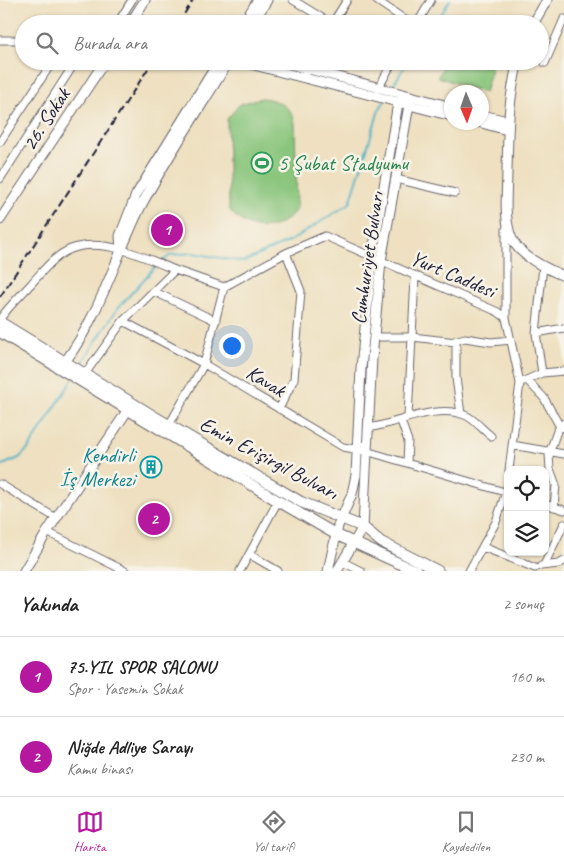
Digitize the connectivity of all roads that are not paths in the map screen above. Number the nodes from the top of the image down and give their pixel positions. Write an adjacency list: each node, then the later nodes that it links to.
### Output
1 (132, 0): 10 (street)
2 (145, 0): 11 (main road)
3 (258, 0): 12 (main road)
4 (267, 0): 13 (main road)
5 (293, 0): 14 (street)
6 (348, 0): 15 (street)
7 (376, 0): 16 (street)
8 (430, 0): 17 (street)
9 (547, 0): 18 (main road)
10 (123, 15)
11 (136, 15)
12 (249, 15)
13 (258, 15)
14 (317, 15)
15 (338, 15)
16 (398, 15)
17 (422, 15)
18 (538, 15)
19 (564, 18): 22 (street)
20 (15, 41): 21 (street)
21 (1, 42)
22 (549, 54)
23 (47, 70): 39 (street)
24 (70, 70): 40 (street)
25 (99, 70): 44 (main road, 26. Sokak)
26 (213, 70): 45 (main road)
27 (224, 70): 45 (main road)
28 (310, 70): 31 (main road)
29 (389, 70): 31 (street)
30 (516, 70): 38 (main road)
31 (381, 93): 32 (main road)
32 (394, 99): 33 (main road); 47 (main road, Cumhuriyet Bulvarı)
33 (408, 101): 34 (main road); 35 (main road); 41 (main road, Cumhuriyet Bulvarı)
34 (444, 107)
35 (444, 113)
36 (489, 118): 38 (main road)
37 (489, 123): 38 (main road)
38 (507, 125): 43 (main road)
39 (0, 142)
40 (0, 179)
41 (396, 180): 42 (street); 47 (main road, Cumhuriyet Bulvarı)
42 (455, 194)
43 (507, 206): 48 (main road); 54 (street)
44 (0, 220)
45 (121, 250): 49 (street); 55 (street); 65 (main road)
46 (286, 253): 47 (street, Yurt Caddesi); 52 (street, Yurt Caddesi); 71 (street)
47 (377, 260): 51 (street, Yurt Caddesi); 61 (main road, Cumhuriyet Bulvarı); 81 (main road, Cumhuriyet Bulvarı)
48 (543, 266): 50 (main road); 60 (street)
49 (174, 270): 52 (street); 53 (street)
50 (564, 276)
51 (415, 277): 54 (street, Yurt Caddesi); 62 (street)
52 (224, 287): 57 (street)
53 (153, 292): 56 (street); 57 (street)
54 (506, 318): 63 (street, Yurt Caddesi)
55 (0, 321): 65 (main road)
56 (123, 321): 66 (street, Kavak); 69 (street)
57 (216, 321): 66 (street)
58 (564, 328): 60 (street)
59 (0, 332): 69 (main road)
60 (536, 333): 68 (street)
61 (374, 337): 62 (street); 78 (main road, Cumhuriyet Bulvarı)
62 (412, 337): 64 (street); 74 (street)
63 (511, 340): 64 (street); 70 (street, Yurt Caddesi)
64 (454, 341): 73 (street)
65 (64, 362): 69 (main road)
66 (204, 364): 71 (street, Kavak); 76 (street)
67 (564, 371): 68 (street)
68 (542, 373): 70 (street)
69 (83, 378): 72 (main road, Emin Erişirgil Bulvarı); 76 (main road, Emin Erişirgil Bulvarı)
70 (523, 382): 77 (street); 80 (street, Yurt Caddesi)
71 (279, 409): 81 (street, Kavak)
72 (127, 411): 89 (main road, Emin Erişirgil Bulvarı); 93 (main road)
73 (461, 414): 74 (street); 79 (street)
74 (408, 417): 75 (street)
75 (401, 421): 78 (street); 84 (street)
76 (169, 425): 94 (main road, Emin Erişirgil Bulvarı)
77 (563, 426): 82 (street)
78 (368, 428): 81 (main road, Cumhuriyet Bulvarı)
79 (491, 436)
80 (512, 445): 82 (street); 85 (street, Yurt Caddesi)
81 (362, 450): 84 (street, Kavak); 94 (main road, Cumhuriyet Bulvarı); 96 (main road, Cumhuriyet Bulvarı)
82 (549, 450): 83 (street); 91 (street)
83 (564, 454)
84 (407, 463): 87 (street, Kavak)
85 (509, 466)
86 (0, 484): 93 (street)
87 (504, 492)
88 (504, 500): 100 (street)
89 (278, 502): 98 (main road, Emin Erişirgil Bulvarı); 101 (street)
90 (549, 505): 91 (street)
91 (554, 507): 92 (street)
92 (564, 510)
93 (56, 518): 97 (main road)
94 (342, 518): 96 (main road, Emin Erişirgil Bulvarı); 98 (main road, Cumhuriyet Bulvarı)
95 (564, 524): 104 (street)
96 (363, 527): 99 (main road); 115 (main road, Emin Erişirgil Bulvarı)
97 (47, 532): 107 (main road); 108 (street)
98 (337, 535): 99 (main road, Emin Erişirgil Bulvarı); 111 (main road, Cumhuriyet Bulvarı)
99 (353, 543): 103 (main road); 114 (main road, Emin Erişirgil Bulvarı)
100 (483, 547): 106 (street); 116 (street)
101 (249, 554): 105 (street); 109 (street)
102 (564, 560): 104 (street)
103 (343, 562): 112 (main road); 113 (street)
104 (544, 565): 106 (street)
105 (267, 568): 110 (street)
106 (534, 570)
107 (24, 571)
108 (124, 571)
109 (240, 571)
110 (278, 571)
111 (328, 571)
112 (337, 571)
113 (361, 571)
114 (416, 571)
115 (438, 571)
116 (469, 571)

